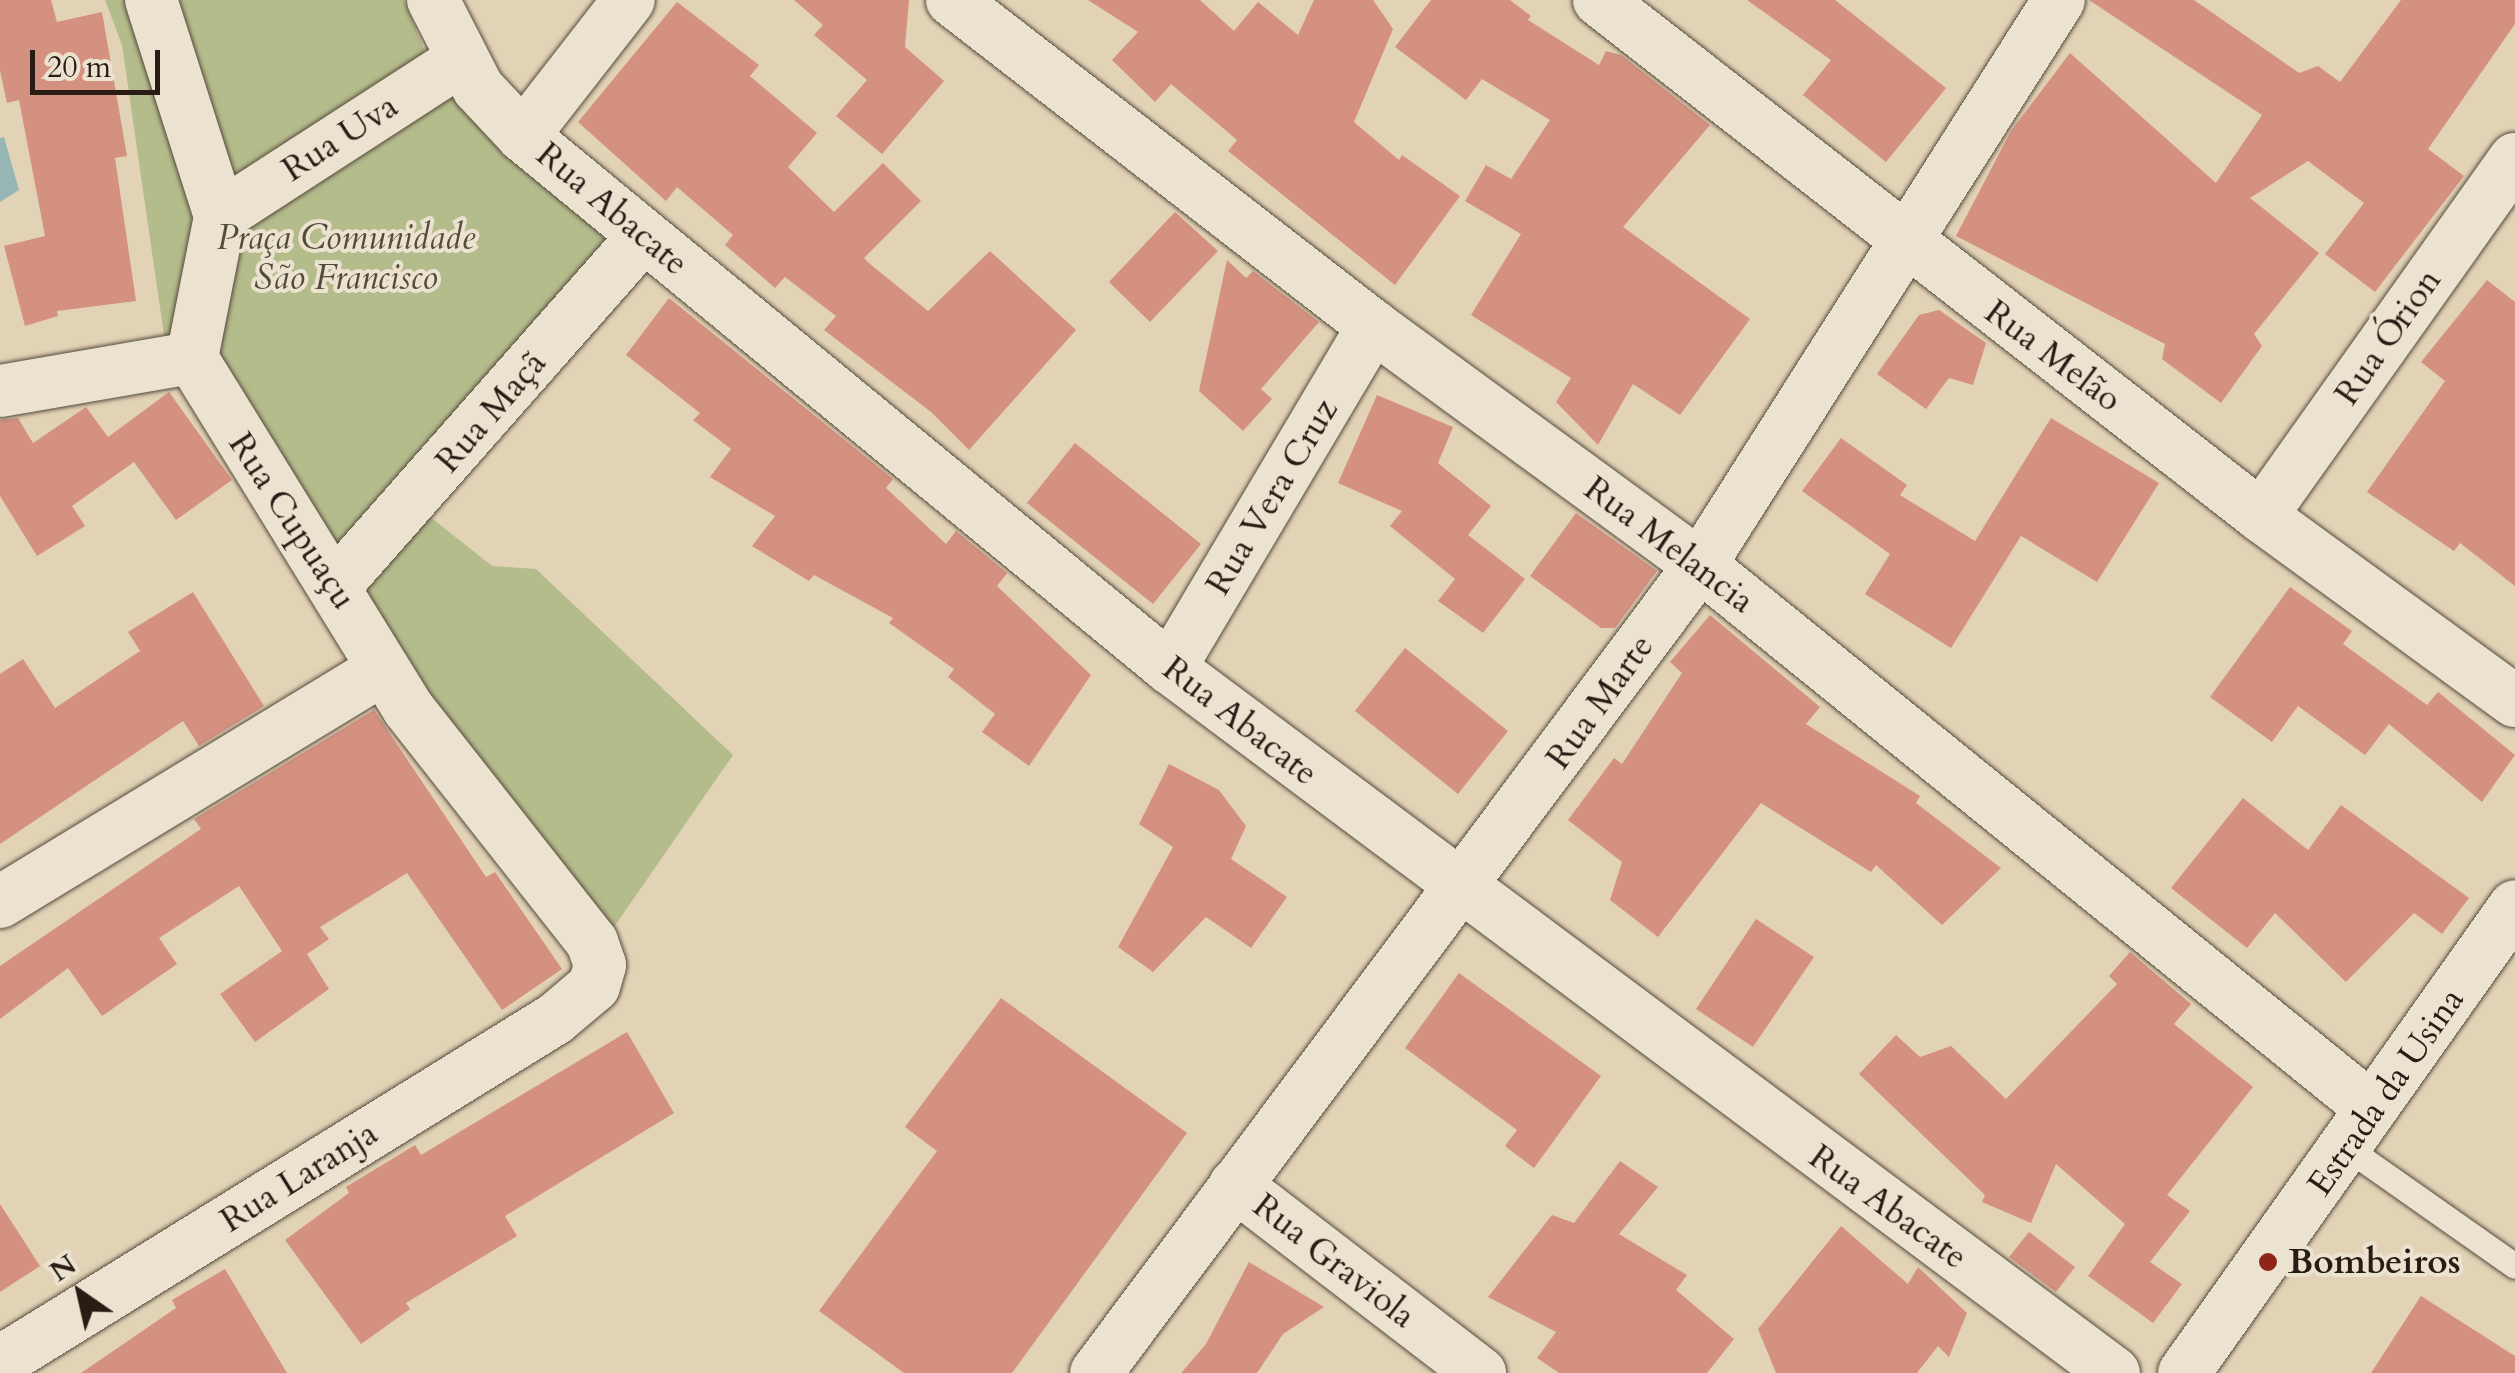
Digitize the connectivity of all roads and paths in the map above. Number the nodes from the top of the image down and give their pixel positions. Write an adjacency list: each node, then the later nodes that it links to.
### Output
1 (151, 0): 10 (street)
2 (434, 0): 7 (street, Rua Abacate)
3 (629, 0): 8 (street)
4 (952, 0): 13 (street, Rua Melancia)
5 (2059, 0): 12 (street, Rua Marte)
6 (1603, 1): 12 (street, Rua Melão)
7 (460, 60): 8 (street, Rua Abacate); 10 (street, Rua Uva)
8 (523, 136): 11 (street, Rua Abacate)
9 (2515, 159): 16 (street, Rua Órion)
10 (220, 216): 14 (street)
11 (644, 236): 18 (street, Rua Maçã); 19 (street, Rua Abacate)
12 (1908, 244): 16 (street, Rua Melão); 17 (street, Rua Marte)
13 (1373, 326): 17 (street, Rua Melancia); 19 (street, Rua Vera Cruz)
14 (192, 358): 15 (street); 18 (street, Rua Cupuaçu)
15 (0, 391)
16 (2261, 516): 21 (street, Rua Melão)
17 (1700, 564): 22 (street, Rua Marte); 26 (street, Rua Melancia)
18 (336, 586): 20 (street, Rua Cupuaçu)
19 (1170, 668): 22 (street, Rua Abacate)
20 (384, 669): 23 (street); 25 (street, Rua Cupuaçu)
21 (2515, 701)
22 (1462, 892): 27 (street, Rua Marte); 32 (street, Rua Abacate)
23 (0, 902)
24 (2505, 939): 26 (street, Estrada da Usina)
25 (594, 986): 29 (street, Rua Laranja)
26 (2359, 1128): 28 (lane); 33 (street, Estrada da Usina)
27 (1235, 1184): 30 (street, Rua Marte); 31 (street, Rua Graviola)
28 (2515, 1266)
29 (0, 1362)
30 (1096, 1373)
31 (1480, 1373)
32 (2114, 1373)
33 (2184, 1373)

